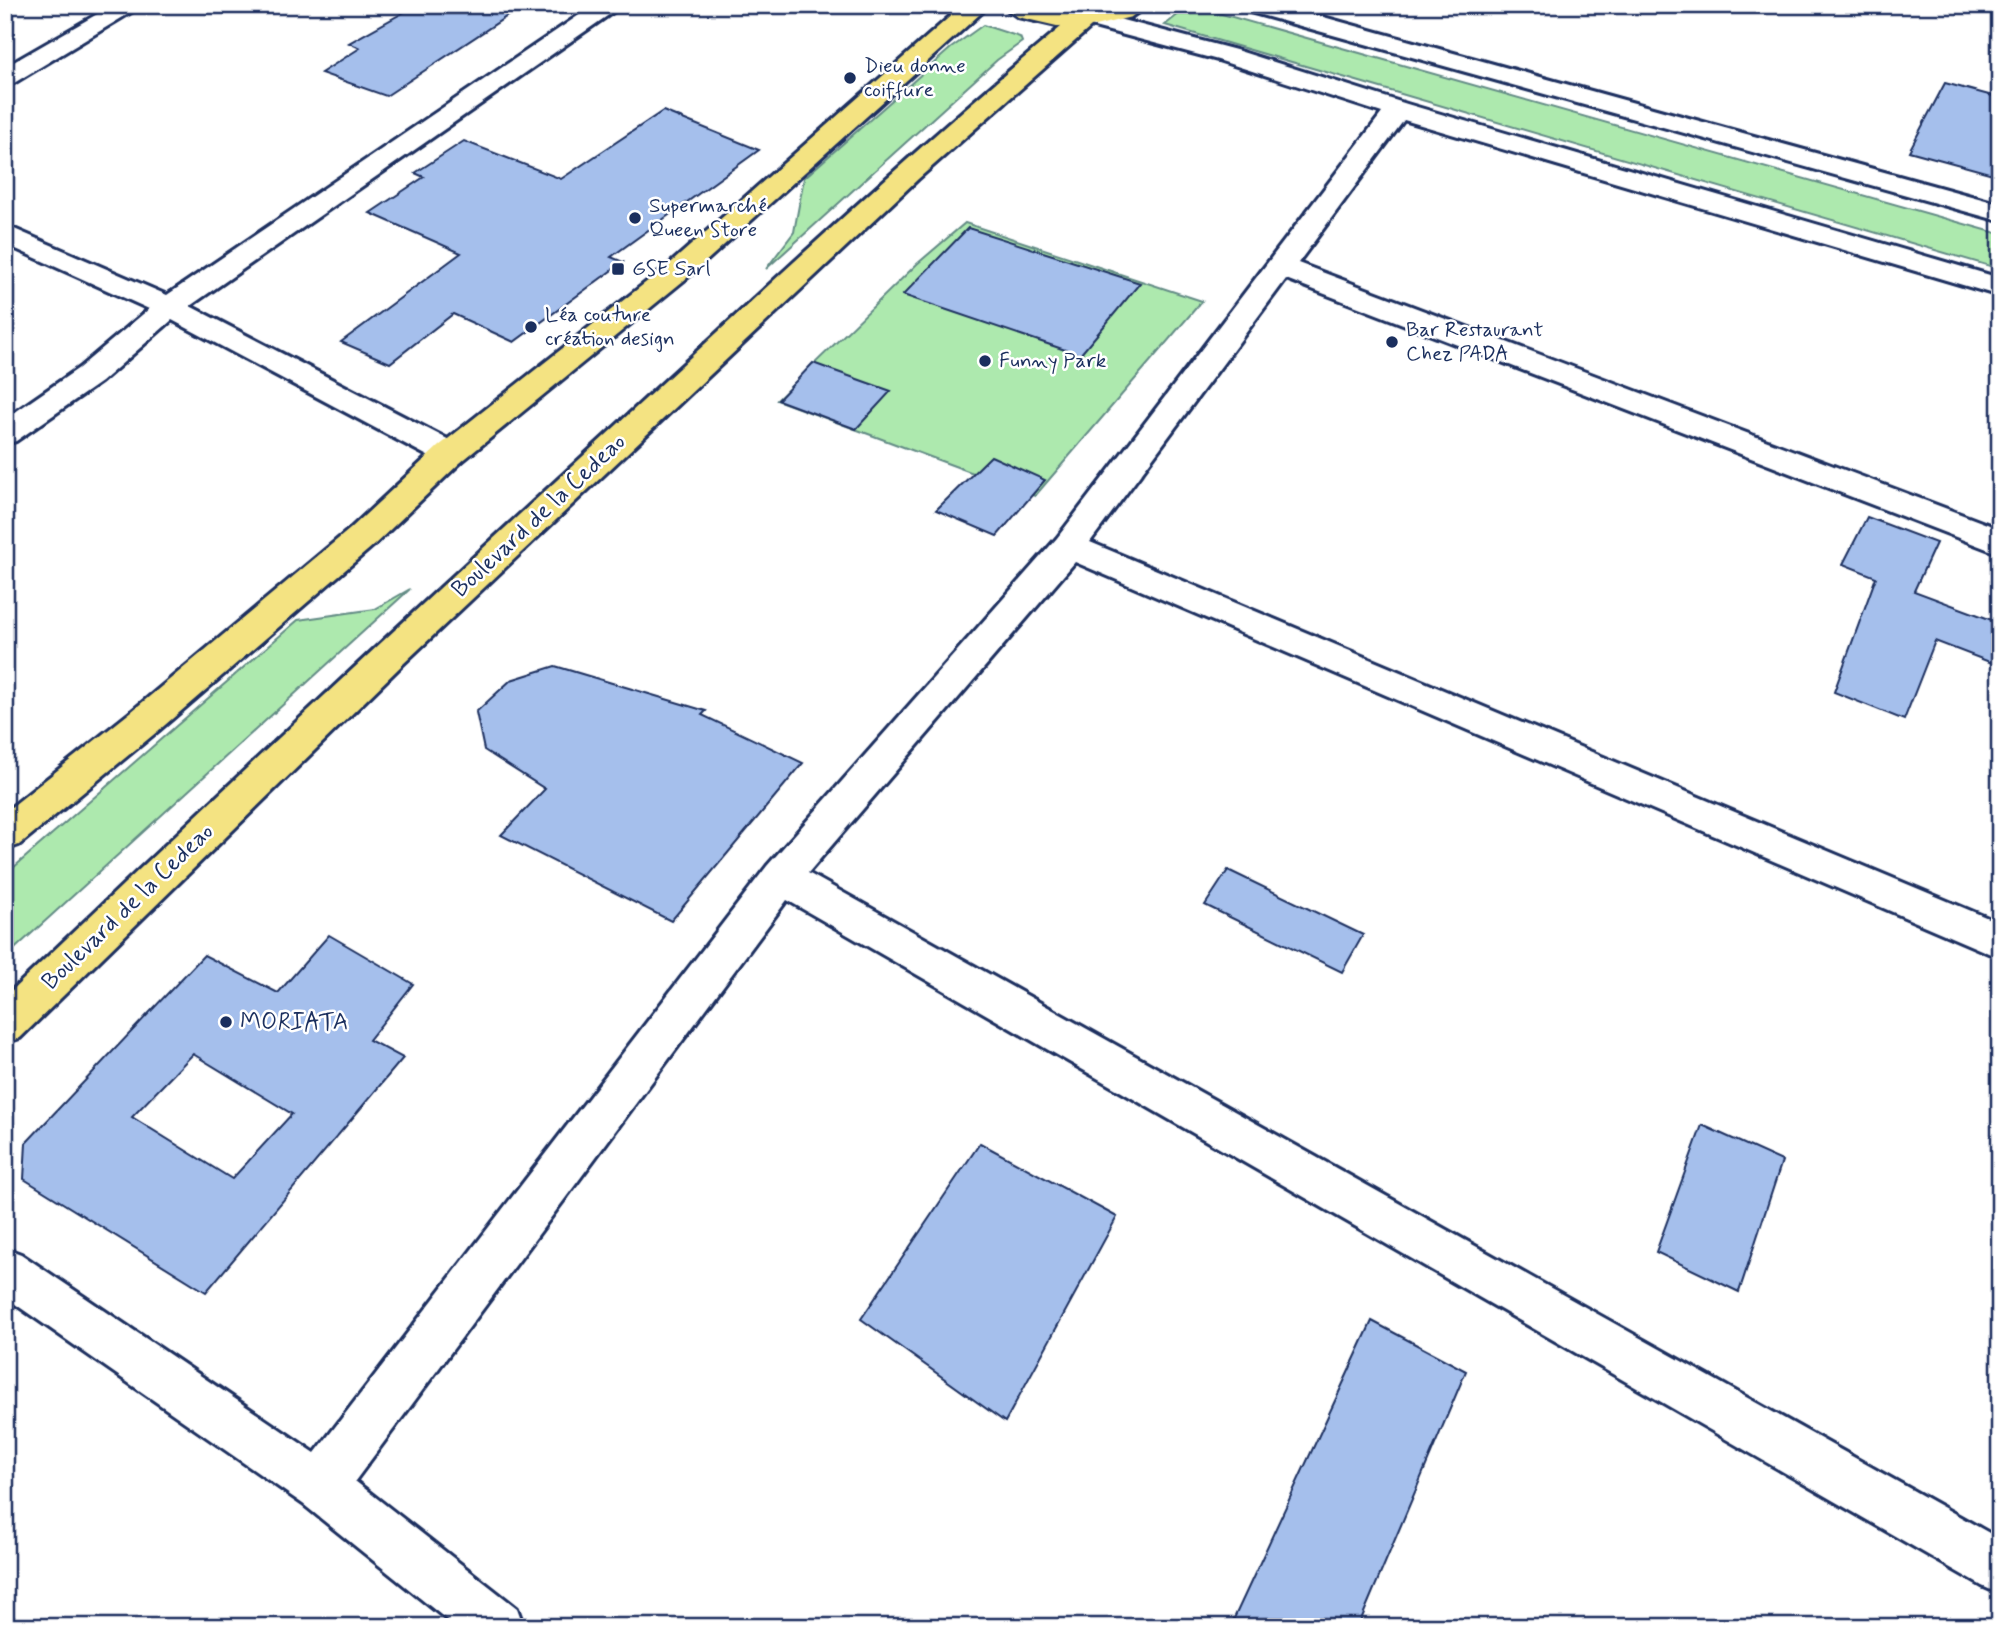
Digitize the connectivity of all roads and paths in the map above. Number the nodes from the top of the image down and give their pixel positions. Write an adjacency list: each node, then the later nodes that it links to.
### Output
1 (131, 5): 8 (street)
2 (611, 5): 14 (street)
3 (978, 5): 16 (main road)
4 (1013, 5): 7 (main road)
5 (1136, 5): 7 (main road)
6 (1252, 5): 10 (street)
7 (1088, 20): 9 (street); 22 (main road, Boulevard de la Cedeao)
8 (5, 78)
9 (1398, 110): 12 (street); 13 (street)
10 (2000, 213)
11 (5, 233): 14 (street)
12 (1279, 266): 17 (street); 18 (street)
13 (2000, 287)
14 (169, 307): 15 (street); 16 (street)
15 (5, 434)
16 (450, 454): 19 (main road)
17 (2000, 542)
18 (1069, 546): 20 (street); 21 (street)
19 (5, 834)
20 (781, 877): 24 (street); 25 (street)
21 (2000, 942)
22 (5, 1025)
23 (5, 1270): 24 (street)
24 (321, 1486): 26 (street)
25 (2000, 1568)
26 (498, 1627)

